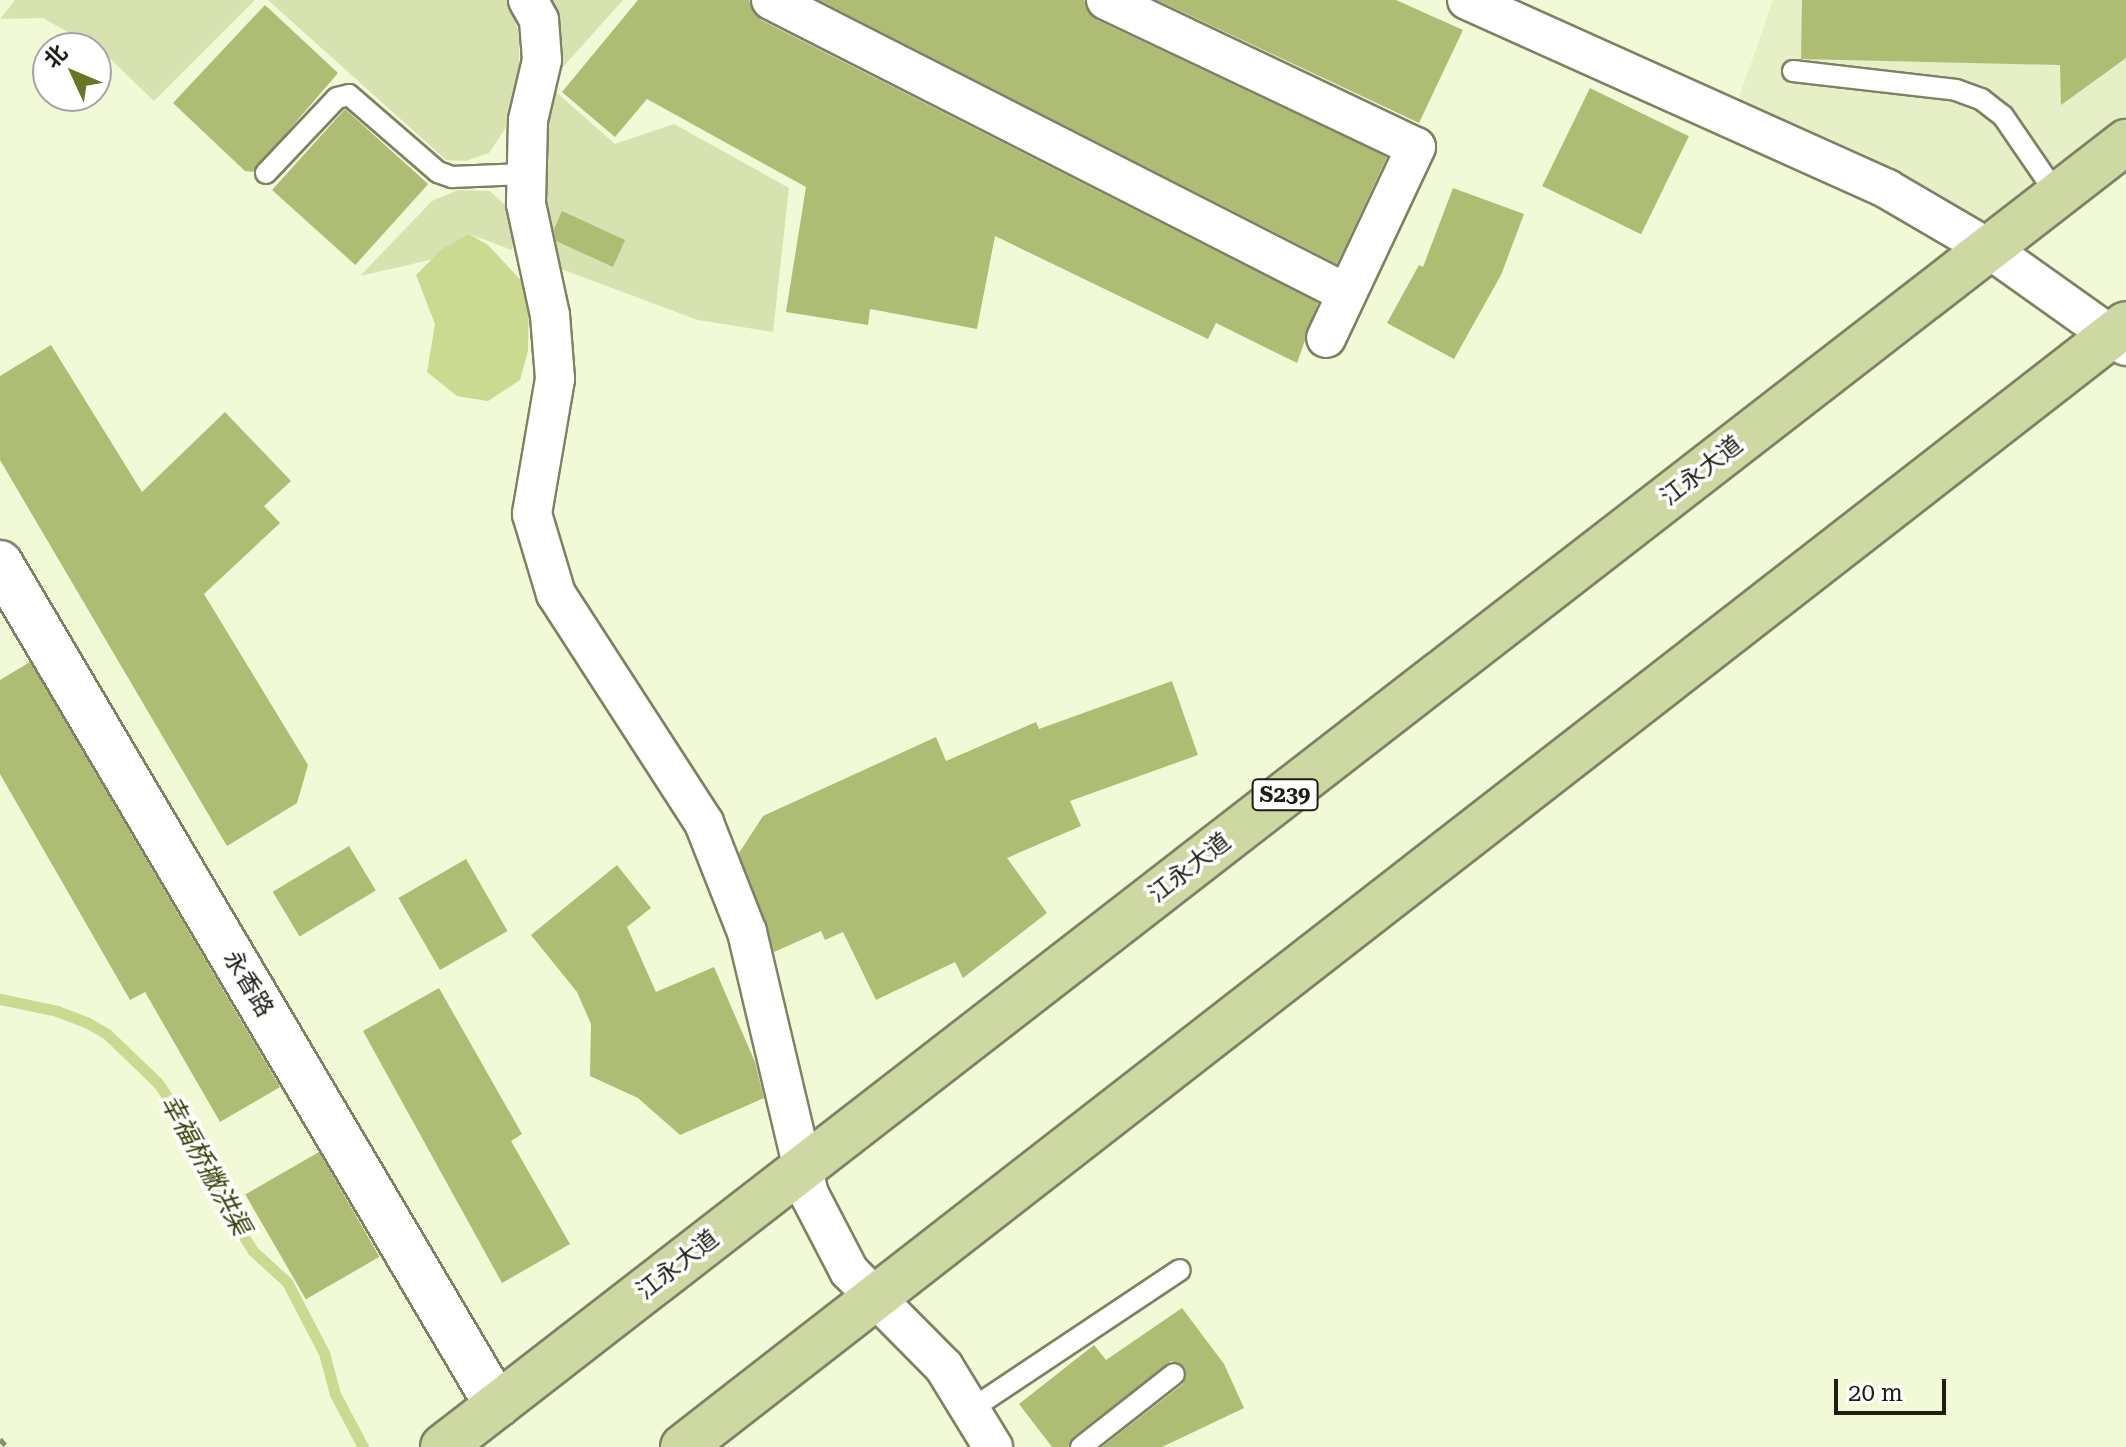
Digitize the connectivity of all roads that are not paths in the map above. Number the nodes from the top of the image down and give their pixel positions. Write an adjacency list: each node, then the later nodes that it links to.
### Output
1 (528, 0): 8 (street)
2 (771, 0): 11 (street)
3 (1106, 0): 11 (street)
4 (1467, 0): 10 (street)
5 (1793, 71): 9 (lane)
6 (2126, 142): 9 (main road, 江永大道 / S239)
7 (266, 173): 8 (lane)
8 (524, 174): 15 (street)
9 (2057, 195): 10 (main road, 江永大道 / S239)
10 (1988, 248): 12 (street); 15 (main road, 江永大道 / S239)
11 (1346, 293): 13 (street)
12 (2121, 335): 17 (main road)
13 (1326, 338)
14 (0, 563): 19 (main road, 永香路)
15 (804, 1166): 17 (street); 19 (main road, 江永大道 / S239)
16 (1180, 1270): 20 (lane)
17 (875, 1297): 20 (street); 22 (main road)
18 (1174, 1374): 24 (lane)
19 (497, 1405): 21 (main road, 江永大道 / S239)
20 (970, 1410): 23 (street)
21 (443, 1447)
22 (683, 1447)
23 (993, 1447)
24 (1081, 1447)

